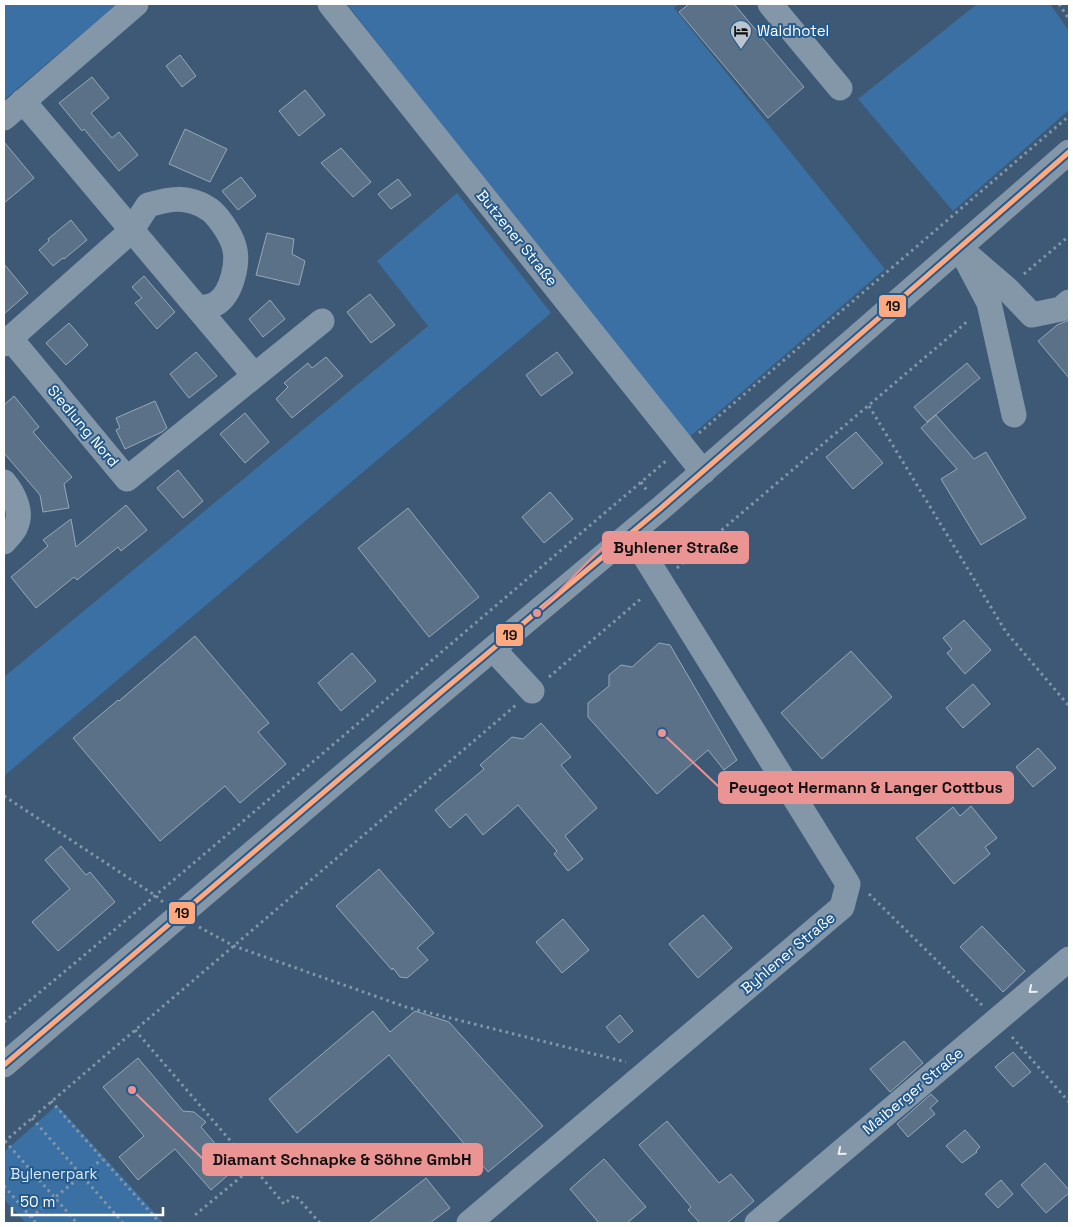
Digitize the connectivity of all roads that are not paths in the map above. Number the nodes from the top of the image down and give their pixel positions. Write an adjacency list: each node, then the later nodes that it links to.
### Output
1 (136, 4): 5 (street)
2 (330, 4): 16 (street, Butzener Straße)
3 (770, 4): 4 (street)
4 (840, 88)
5 (23, 101): 6 (street); 8 (street)
6 (4, 118)
7 (1069, 152): 9 (street)
8 (131, 231): 11 (street); 11 (street, Siedlung Nord); 13 (street, Siedlung Nord)
9 (960, 248): 10 (street); 15 (street); 16 (street)
10 (1069, 302)
11 (199, 309): 14 (street)
12 (322, 321): 14 (street, Siedlung Nord)
13 (7, 341): 14 (street, Siedlung Nord)
14 (254, 375)
15 (1014, 415)
16 (704, 472): 18 (street)
17 (4, 482): 19 (street)
18 (632, 534): 20 (street); 24 (street, Byhlener Straße)
19 (4, 542)
20 (493, 649): 21 (street); 23 (street)
21 (532, 691)
22 (1069, 959): 25 (street, Maiberger Straße, one-way to 25)
23 (4, 1065)
24 (469, 1223)
25 (757, 1223)

